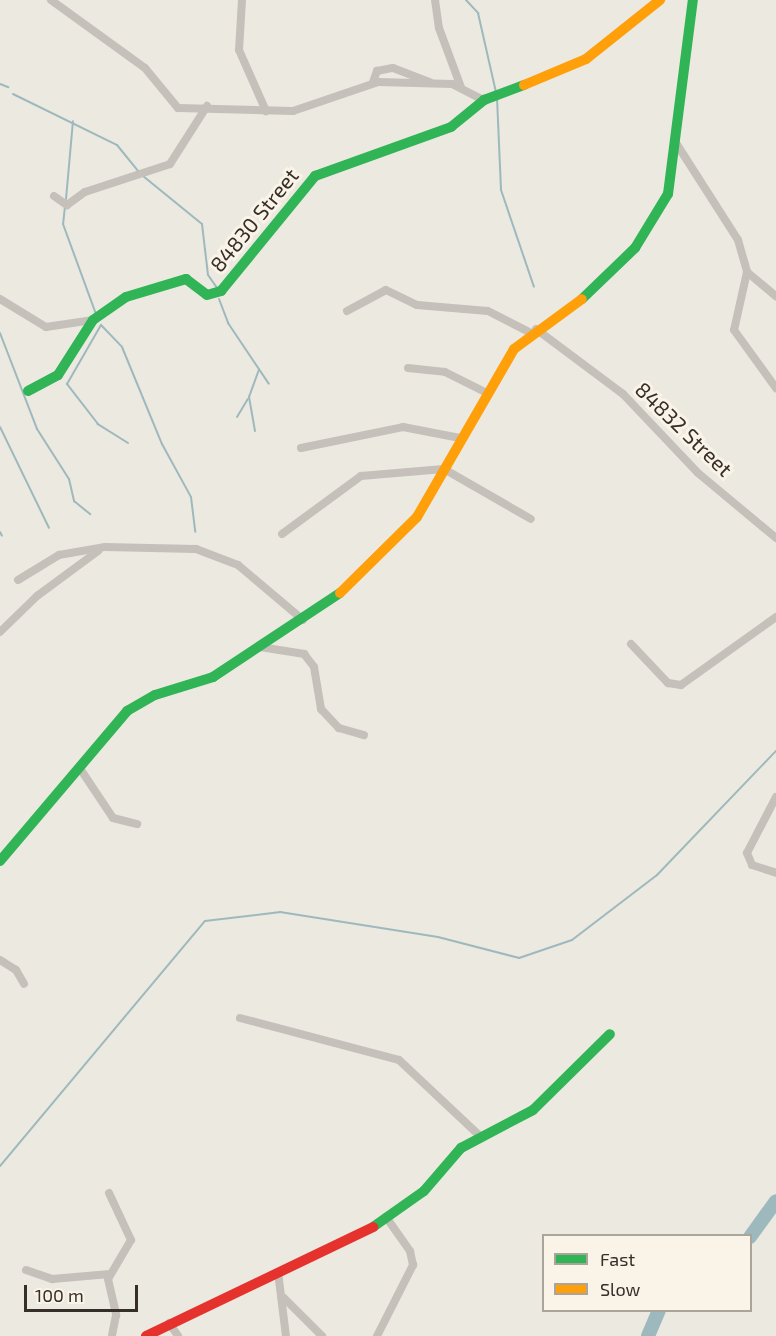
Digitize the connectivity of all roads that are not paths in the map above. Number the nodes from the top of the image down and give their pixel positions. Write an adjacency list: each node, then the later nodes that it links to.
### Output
1 (51, 0): 10 (street)
2 (242, 0): 11 (street)
3 (435, 0): 8 (street)
4 (660, 0): 9 (street, 84830 Street)
5 (693, 0): 12 (street)
6 (373, 82): 7 (street); 7 (street); 11 (street)
7 (430, 82): 8 (street)
8 (461, 87): 9 (street)
9 (484, 100): 18 (street, 84830 Street)
10 (207, 106): 11 (street); 13 (street)
11 (267, 111)
12 (676, 143): 14 (street); 19 (street)
13 (54, 196)
14 (747, 272): 15 (street); 21 (street)
15 (776, 296)
16 (0, 299): 18 (street)
17 (346, 311): 19 (street, 84832 Street)
18 (93, 320): 22 (street, 84830 Street)
19 (533, 331): 23 (street); 29 (street, 84832 Street)
20 (408, 368): 23 (street)
21 (776, 388)
22 (28, 391)
23 (487, 393): 24 (street)
24 (460, 438): 25 (street); 26 (street)
25 (301, 448)
26 (444, 469): 27 (street); 28 (street); 33 (street)
27 (531, 519)
28 (282, 534)
29 (776, 538)
30 (105, 547): 31 (street); 33 (street); 34 (street)
31 (18, 580)
32 (776, 617): 35 (street)
33 (303, 620): 36 (street)
34 (0, 632)
35 (631, 644)
36 (260, 647): 37 (street); 38 (street)
37 (364, 735)
38 (79, 767): 40 (street); 41 (street)
39 (776, 797): 42 (street)
40 (137, 824)
41 (0, 861)
42 (776, 873)
43 (0, 960): 44 (street)
44 (24, 984)
45 (240, 1018): 47 (street)
46 (610, 1034): 47 (street)
47 (480, 1136): 49 (street)
48 (109, 1193): 52 (street)
49 (386, 1217): 51 (street); 60 (street)
50 (26, 1270): 52 (street)
51 (278, 1272): 53 (street); 54 (street)
52 (110, 1274): 55 (street)
53 (284, 1298): 58 (street); 59 (street)
54 (169, 1323): 56 (street); 57 (street)
55 (112, 1336)
56 (146, 1336)
57 (178, 1336)
58 (286, 1336)
59 (322, 1336)
60 (377, 1336)

